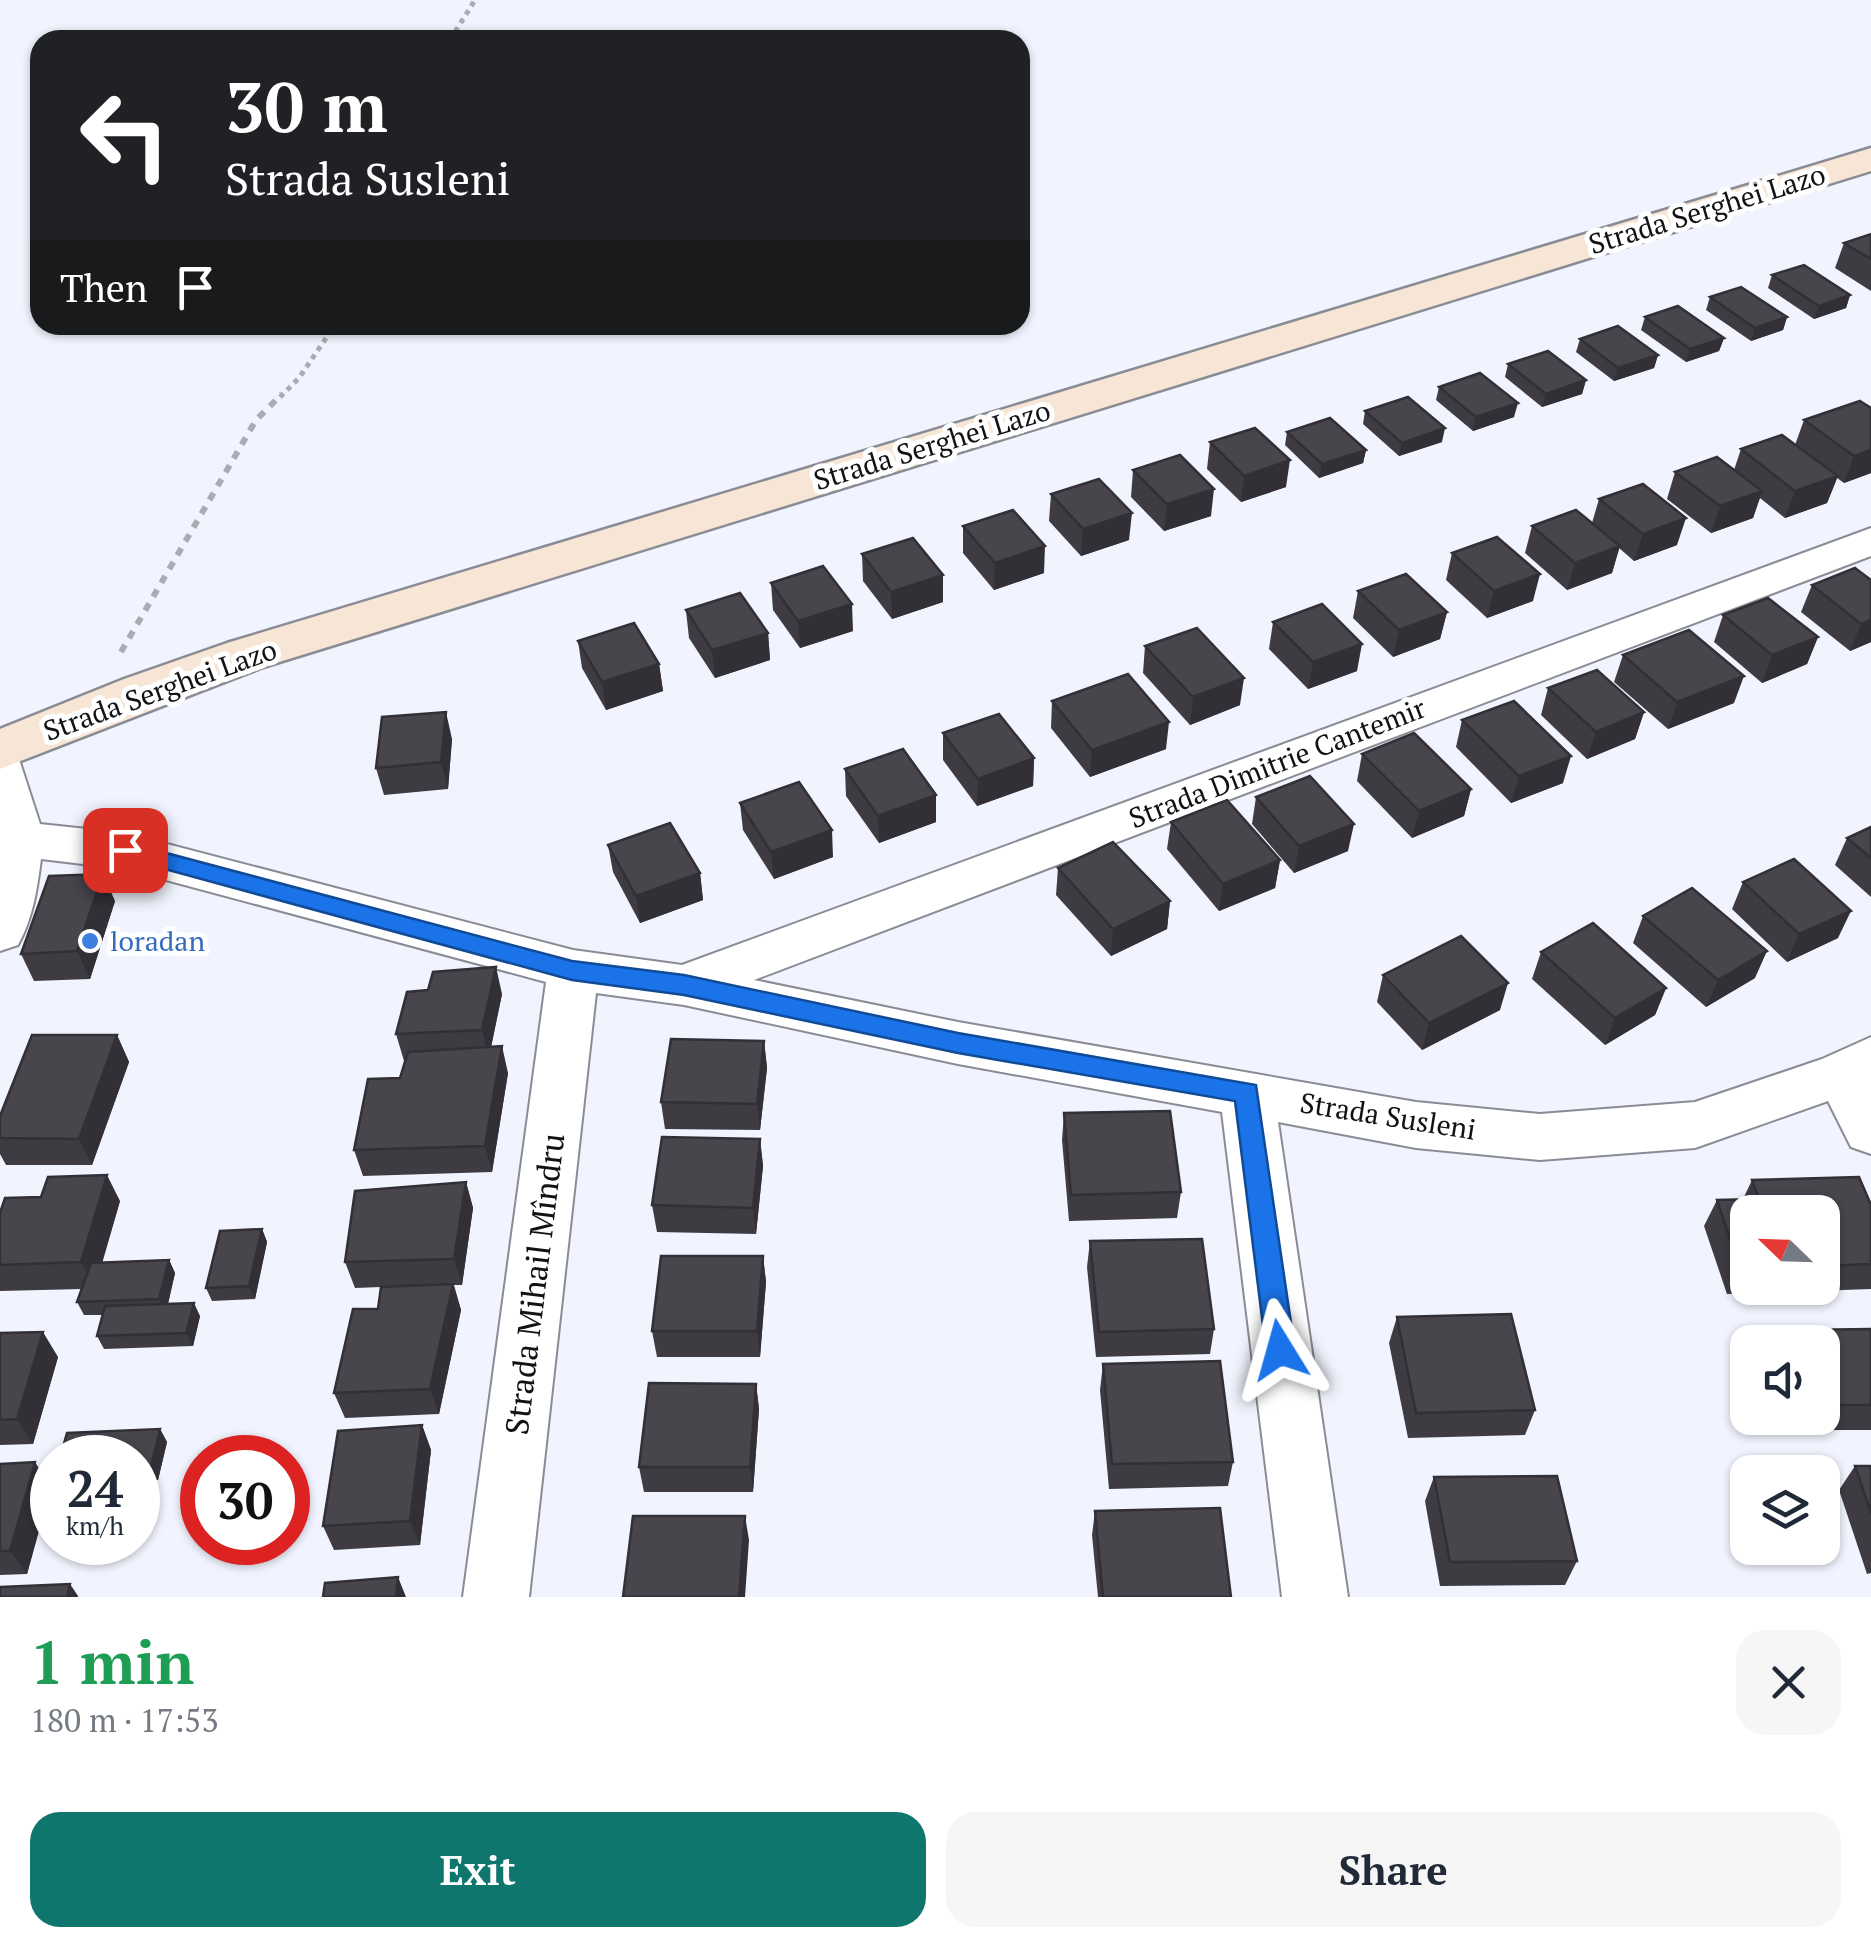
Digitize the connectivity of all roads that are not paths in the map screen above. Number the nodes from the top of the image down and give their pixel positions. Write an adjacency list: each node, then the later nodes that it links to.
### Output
1 (1871, 160): 3 (main road, Strada Serghei Lazo)
2 (1871, 541): 8 (street, Strada Dimitrie Cantemir)
3 (0, 750)
4 (0, 764): 5 (street)
5 (20, 839): 6 (street); 7 (street, Strada Susleni)
6 (0, 932)
7 (572, 970): 8 (street, Strada Susleni); 12 (street, Strada Mihail Mîndru)
8 (684, 985): 10 (street, Strada Susleni)
9 (1856, 1066): 10 (street, Strada Susleni); 11 (street)
10 (1247, 1092): 13 (street)
11 (1871, 1131)
12 (496, 1597)
13 (1314, 1597)

